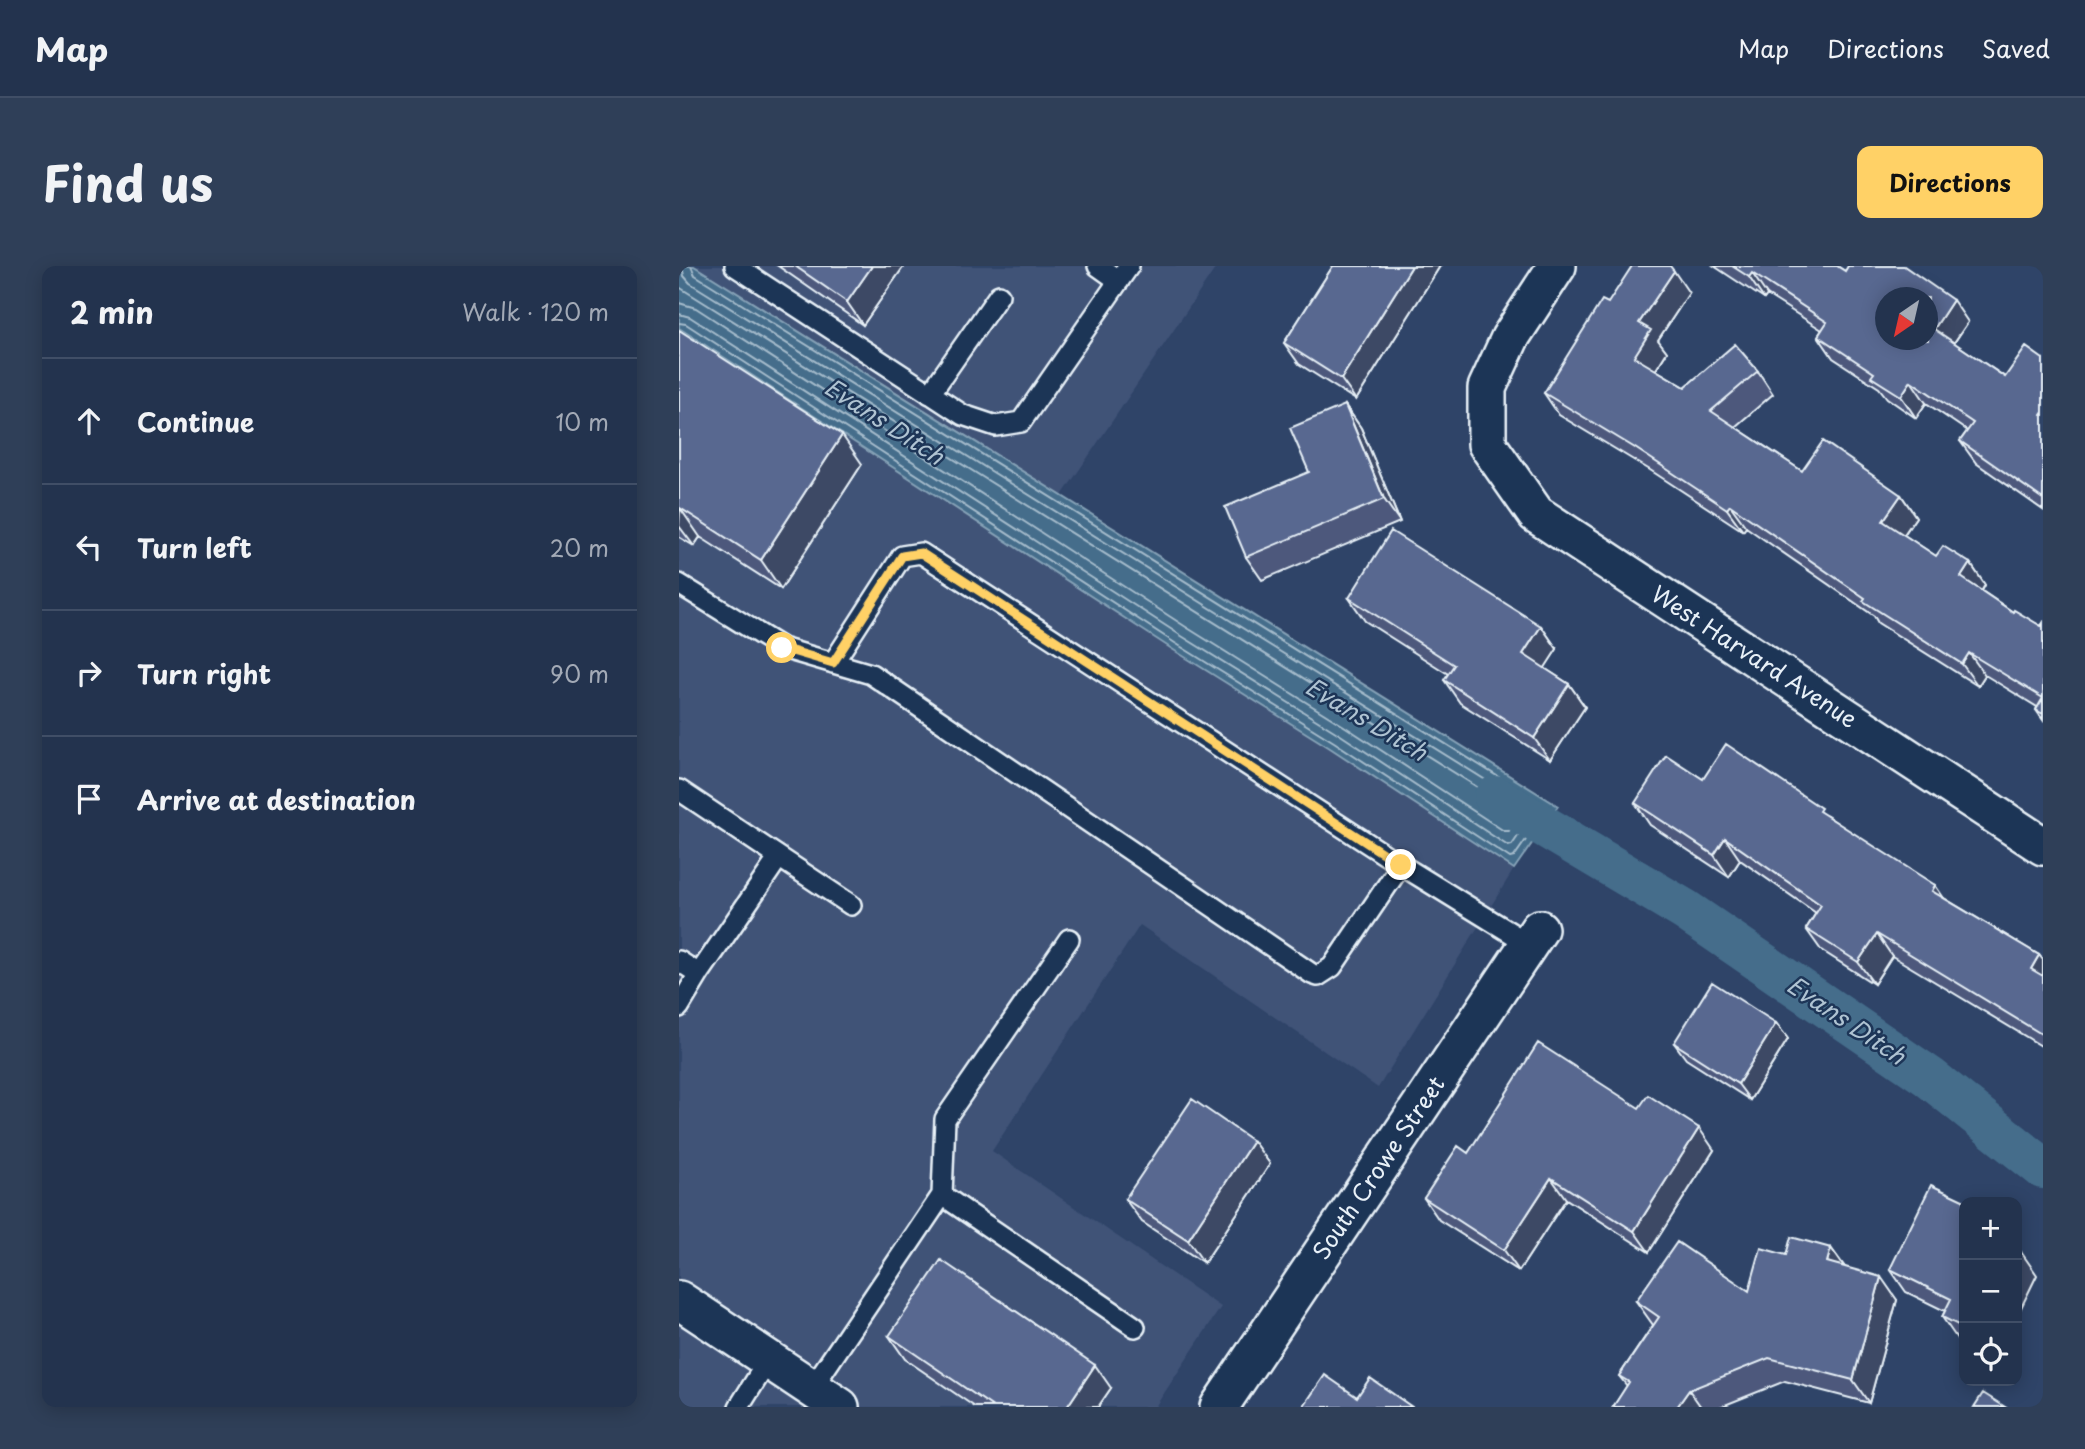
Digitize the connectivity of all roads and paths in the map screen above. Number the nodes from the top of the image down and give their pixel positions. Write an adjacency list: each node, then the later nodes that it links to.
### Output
1 (735, 266): 6 (lane)
2 (1098, 266): 4 (lane)
3 (1557, 266): 10 (street, West Harvard Avenue)
4 (1124, 273): 6 (lane)
5 (999, 295): 6 (lane)
6 (930, 394)
7 (679, 584): 8 (lane)
8 (833, 663): 12 (lane); 12 (lane)
9 (679, 790): 11 (lane)
10 (2043, 846)
11 (779, 857): 13 (lane); 17 (lane)
12 (1401, 865): 14 (lane)
13 (851, 905)
14 (1534, 937): 25 (street, South Crowe Street)
15 (1069, 939): 19 (lane)
16 (679, 961): 17 (lane)
17 (699, 974): 18 (lane)
18 (679, 1007)
19 (941, 1195): 21 (lane); 23 (lane)
20 (679, 1300): 22 (street)
21 (1135, 1327)
22 (769, 1359): 23 (street); 24 (lane)
23 (826, 1397)
24 (739, 1407)
25 (1219, 1407)

